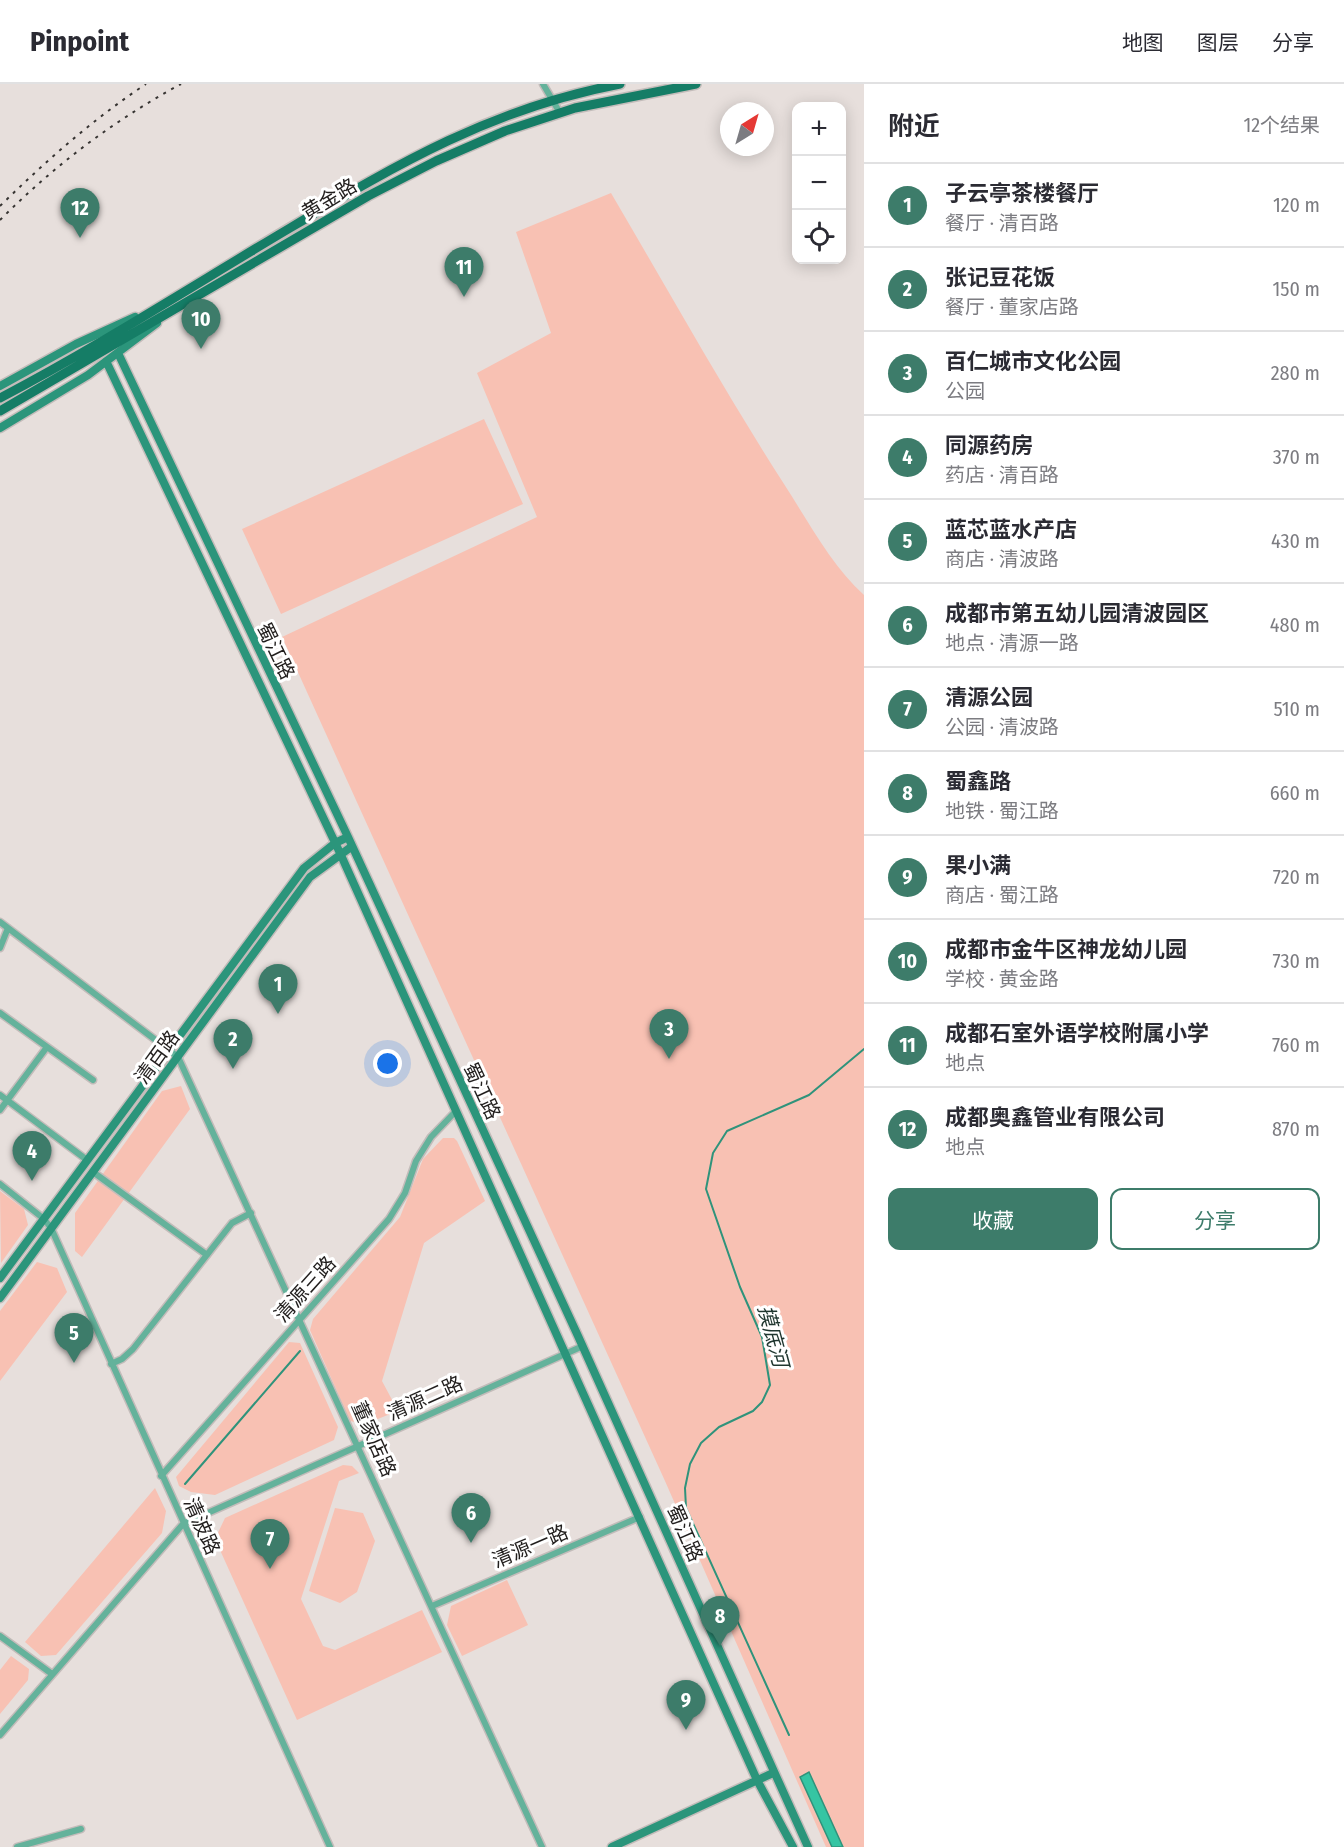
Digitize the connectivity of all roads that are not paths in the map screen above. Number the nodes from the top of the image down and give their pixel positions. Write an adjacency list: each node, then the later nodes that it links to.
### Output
1 (543, 84): 4 (street)
2 (620, 84): 4 (main road, 黄金路)
3 (696, 84): 5 (main road, 黄金路)
4 (553, 99): 5 (street); 6 (main road, 黄金路)
5 (560, 113): 7 (main road, 黄金路)
6 (155, 309): 10 (street); 11 (main road, 黄金路)
7 (166, 316): 8 (street); 12 (main road, 黄金路)
8 (118, 353): 9 (street); 14 (street, 蜀江路)
9 (106, 361): 13 (street); 15 (street, 蜀江路)
10 (0, 386)
11 (2, 398)
12 (4, 409)
13 (0, 428)
14 (348, 837): 15 (street, 清百路); 16 (street, 蜀江路)
15 (335, 843): 17 (street, 蜀江路); 23 (street, 清百路)
16 (351, 847): 17 (street, 清百路); 40 (street, 蜀江路)
17 (340, 853): 24 (street, 清百路); 29 (street, 蜀江路)
18 (0, 922): 19 (street, 董家店路)
19 (8, 928): 20 (street); 23 (street, 董家店路)
20 (0, 948)
21 (0, 1013): 22 (street)
22 (47, 1047): 25 (street); 27 (street)
23 (169, 1050): 24 (street, 董家店路); 30 (street, 清百路)
24 (178, 1057): 31 (street, 清百路); 33 (street, 董家店路)
25 (93, 1080)
26 (0, 1095): 27 (street)
27 (7, 1100): 28 (street); 30 (street)
28 (0, 1110)
29 (455, 1112): 39 (street, 清源三路); 41 (street, 蜀江路)
30 (87, 1160): 34 (street, 清百路)
31 (93, 1172): 35 (street, 清百路); 36 (street)
32 (0, 1184): 34 (street, 清波路)
33 (251, 1213): 36 (street); 39 (street, 董家店路)
34 (44, 1219): 35 (street, 清波路); 37 (street, 清百路)
35 (51, 1228): 38 (street, 清百路); 42 (street, 清波路)
36 (207, 1255): 42 (street)
37 (0, 1278)
38 (0, 1298)
39 (301, 1318): 43 (street, 董家店路); 44 (street, 清源三路)
40 (583, 1346): 41 (street, 清源二路); 51 (street, 蜀江路)
41 (565, 1354): 43 (street, 清源二路); 45 (street, 蜀江路)
42 (111, 1364): 44 (street, 清波路)
43 (359, 1446): 46 (street, 清源二路); 47 (street, 董家店路)
44 (161, 1476): 46 (street, 清波路)
45 (640, 1517): 47 (street, 清源一路); 52 (street, 蜀江路)
46 (183, 1524): 49 (street); 55 (street, 清波路)
47 (432, 1606): 56 (street, 董家店路)
48 (0, 1636): 49 (street)
49 (52, 1674): 50 (street)
50 (0, 1735)
51 (773, 1773): 52 (street); 59 (street, 蜀江路)
52 (757, 1780): 57 (street); 58 (street, 蜀江路)
53 (81, 1829): 54 (street)
54 (17, 1847)
55 (330, 1847)
56 (542, 1847)
57 (612, 1847)
58 (793, 1847)
59 (808, 1847)

